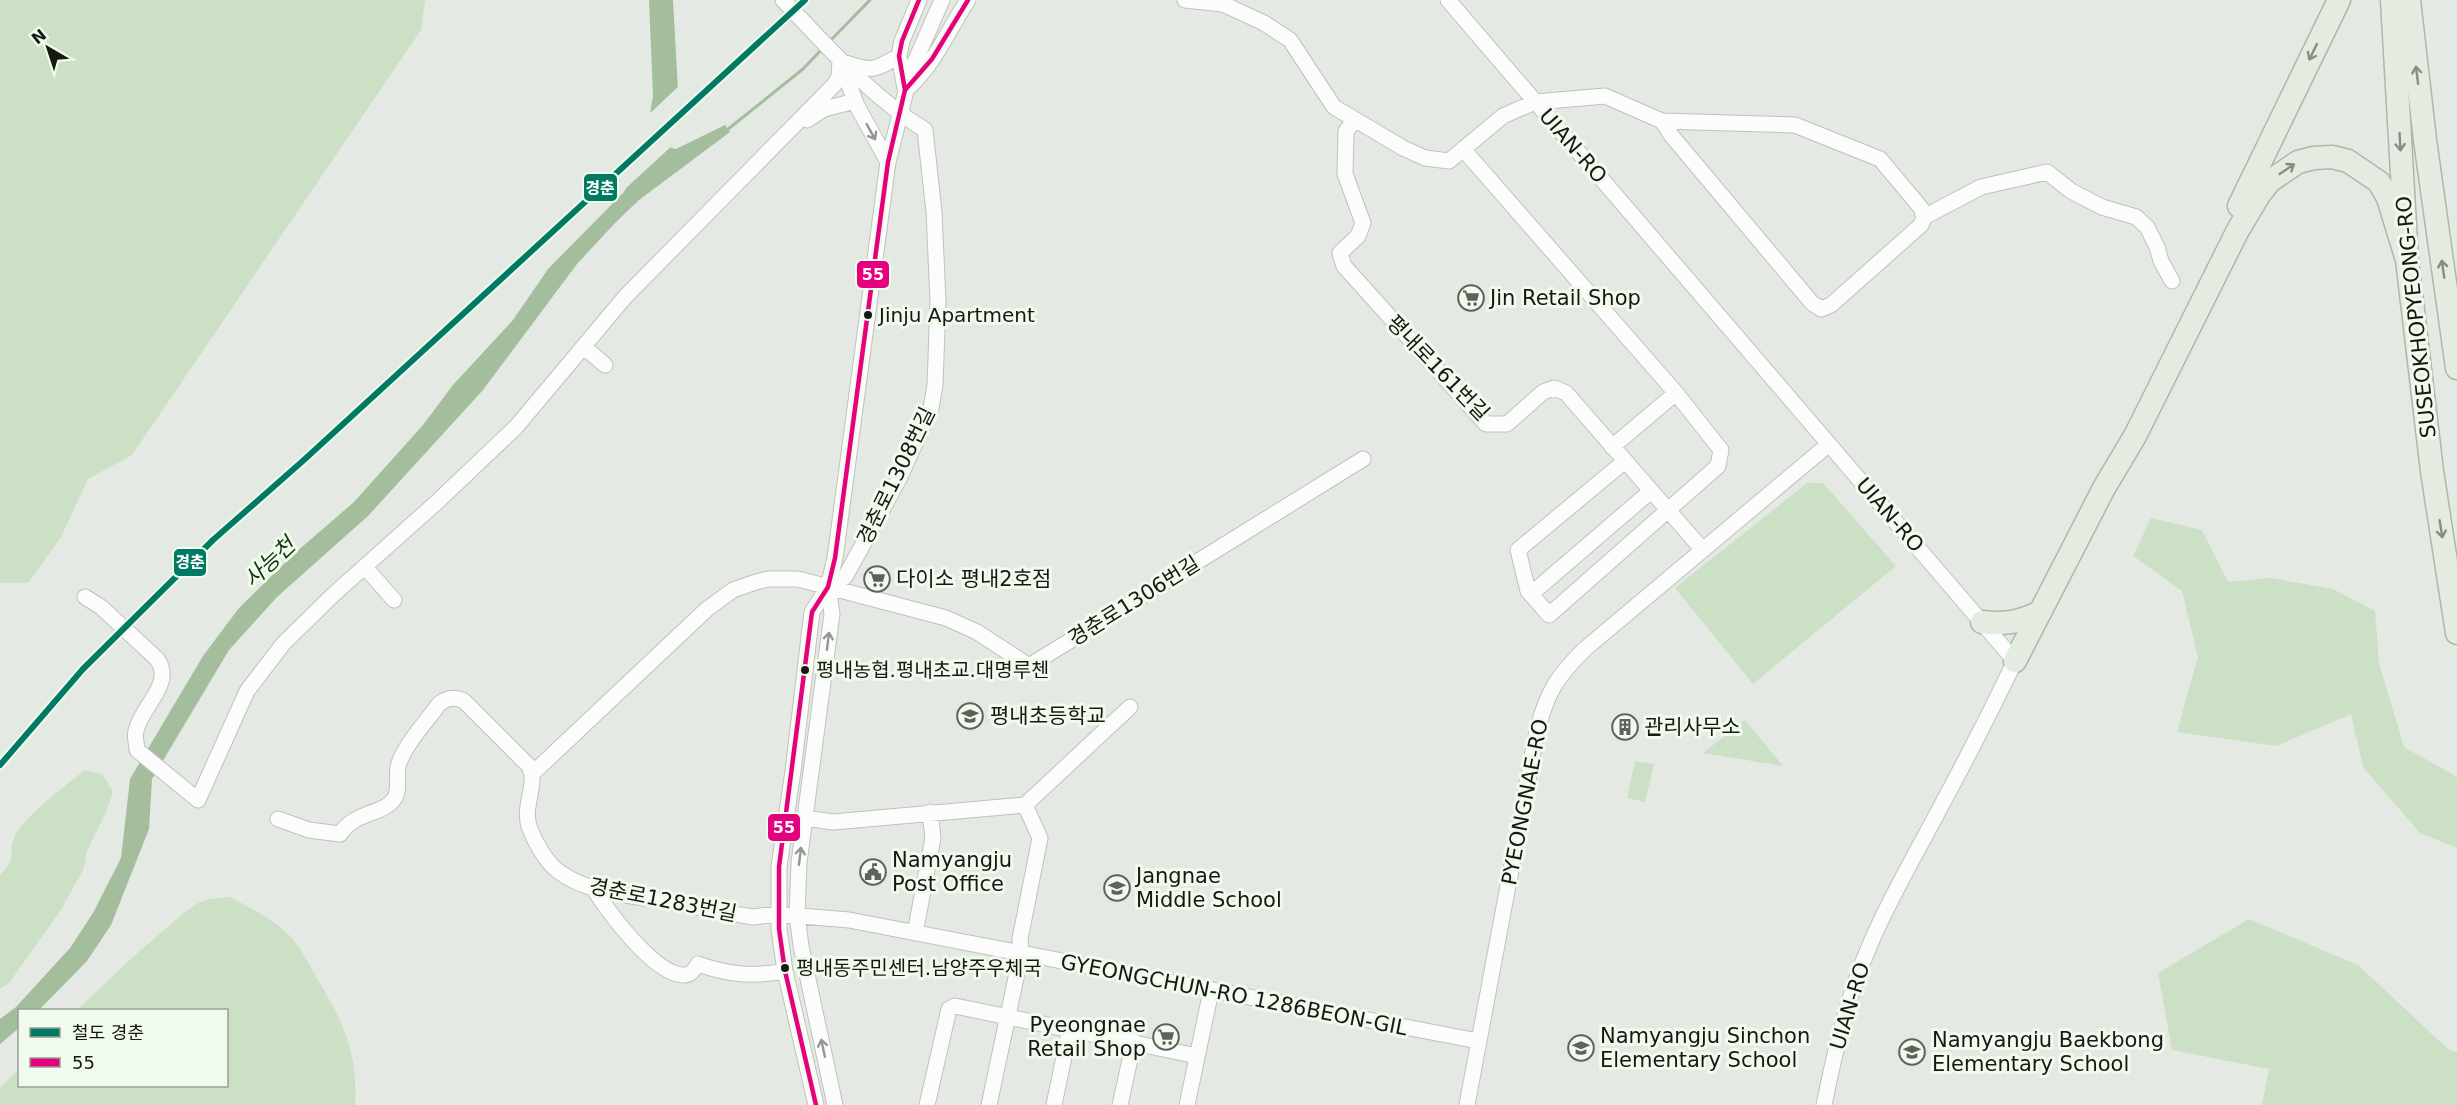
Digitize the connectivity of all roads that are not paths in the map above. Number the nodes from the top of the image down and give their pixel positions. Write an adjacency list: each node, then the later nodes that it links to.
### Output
1 (783, 0): 11 (street)
2 (919, 0): 10 (street)
3 (942, 0): 12 (street)
4 (968, 0): 12 (street)
5 (1185, 0): 16 (street)
6 (1448, 0): 14 (street, UIAN-RO)
7 (2339, 0): 32 (highway, one-way to 32)
8 (2392, 0): 22 (highway, SUSEOKHOPYEONG-RO, one-way to 22)
9 (2409, 0): 26 (highway, SUSEOKHOPYEONG-RO, one-way to 9)
10 (899, 56): 11 (street); 12 (street)
11 (836, 57): 13 (street); 15 (street); 18 (street)
12 (905, 90): 15 (street)
13 (855, 101): 18 (street); 20 (street, one-way to 20)
14 (1535, 102): 17 (street); 19 (street); 28 (street, UIAN-RO)
15 (899, 114): 20 (street); 37 (street, 경춘로1308번길)
16 (1354, 120): 19 (street); 29 (street, 평내로161번길)
17 (1662, 121): 21 (street); 21 (street)
18 (779, 142): 24 (street)
19 (1463, 149): 27 (street)
20 (888, 162): 37 (street)
21 (1924, 217): 23 (street)
22 (2407, 260): 32 (highway, one-way to 22); 43 (highway, SUSEOKHOPYEONG-RO, one-way to 43)
23 (2172, 281)
24 (584, 347): 25 (street); 36 (street)
25 (606, 365)
26 (2457, 368)
27 (1676, 393): 29 (street); 34 (street)
28 (1829, 444): 35 (street, PYEONGNAE-RO); 42 (street, UIAN-RO)
29 (1612, 447): 31 (street, 평내로161번길)
30 (1364, 459): 37 (street, 경춘로1306번길)
31 (1625, 461): 33 (street, 평내로161번길); 38 (street)
32 (2104, 488): 41 (highway)
33 (1651, 491): 34 (street, 평내로161번길); 38 (street)
34 (1670, 511): 35 (street, 평내로161번길); 38 (street)
35 (1702, 549): 61 (street, PYEONGNAE-RO)
36 (365, 567): 39 (street); 40 (street)
37 (828, 587): 46 (street); 49 (street, one-way to 37); 52 (street)
38 (1531, 594)
39 (85, 597)
40 (394, 600)
41 (2040, 612): 42 (highway); 44 (highway)
42 (1982, 622): 44 (street, UIAN-RO)
43 (2457, 633)
44 (2015, 661): 71 (street, UIAN-RO)
45 (1130, 707): 47 (street)
46 (533, 773): 50 (street); 51 (street, 경춘로1283번길)
47 (1025, 805): 48 (street); 55 (street)
48 (930, 812): 49 (street); 54 (street)
49 (805, 818): 53 (street, one-way to 49)
50 (278, 819)
51 (593, 888): 52 (street, 경춘로1283번길); 56 (street)
52 (777, 914): 53 (street, GYEONGCHUN-RO 1286BEON-GIL); 56 (street)
53 (797, 915): 54 (street, GYEONGCHUN-RO 1286BEON-GIL); 64 (street, one-way to 53)
54 (915, 933): 55 (street, GYEONGCHUN-RO 1286BEON-GIL)
55 (1022, 954): 57 (street, GYEONGCHUN-RO 1286BEON-GIL); 58 (street)
56 (785, 971): 63 (street)
57 (1211, 990): 61 (street, GYEONGCHUN-RO 1286BEON-GIL); 62 (street)
58 (1009, 1016): 59 (street); 65 (street); 66 (street)
59 (1070, 1028): 60 (street); 67 (street)
60 (1134, 1041): 62 (street); 68 (street)
61 (1478, 1041): 70 (street, PYEONGNAE-RO)
62 (1197, 1056): 69 (street)
63 (816, 1105)
64 (835, 1105)
65 (927, 1105)
66 (990, 1105)
67 (1054, 1105)
68 (1120, 1105)
69 (1187, 1105)
70 (1467, 1105)
71 (1824, 1105)

